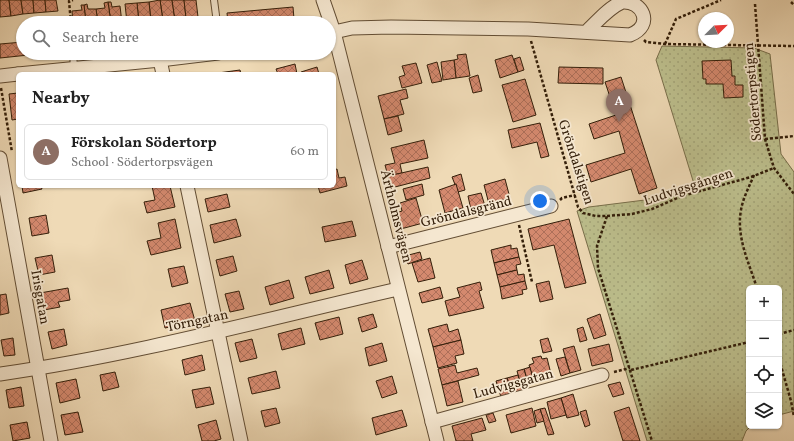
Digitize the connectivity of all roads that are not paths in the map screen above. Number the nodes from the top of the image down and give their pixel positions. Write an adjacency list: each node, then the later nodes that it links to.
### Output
1 (214, 0): 3 (lane)
2 (323, 0): 4 (street, Ärtholmsvägen)
3 (216, 16)
4 (327, 16)
5 (586, 32): 5 (street); 6 (street)
6 (336, 33)
7 (336, 49): 18 (street, Ärtholmsvägen)
8 (73, 60): 10 (lane)
9 (160, 60): 10 (street); 12 (street)
10 (74, 68): 11 (street)
11 (37, 72)
12 (163, 72)
13 (16, 74): 14 (street)
14 (0, 76)
15 (0, 158): 21 (street, Irisgatan)
16 (187, 188): 20 (street)
17 (551, 206): 18 (street, Gröndalsgränd)
18 (388, 247): 19 (street, Ärtholmsvägen)
19 (398, 289): 20 (street, Törngatan); 24 (street, Ärtholmsvägen)
20 (218, 332): 21 (street, Törngatan); 26 (street)
21 (38, 368): 22 (street, Törngatan); 25 (street, Irisgatan)
22 (0, 374)
23 (602, 375): 24 (street, Ludvigsgatan)
24 (432, 422): 27 (street, Ärtholmsvägen)
25 (51, 441)
26 (241, 441)
27 (437, 441)

